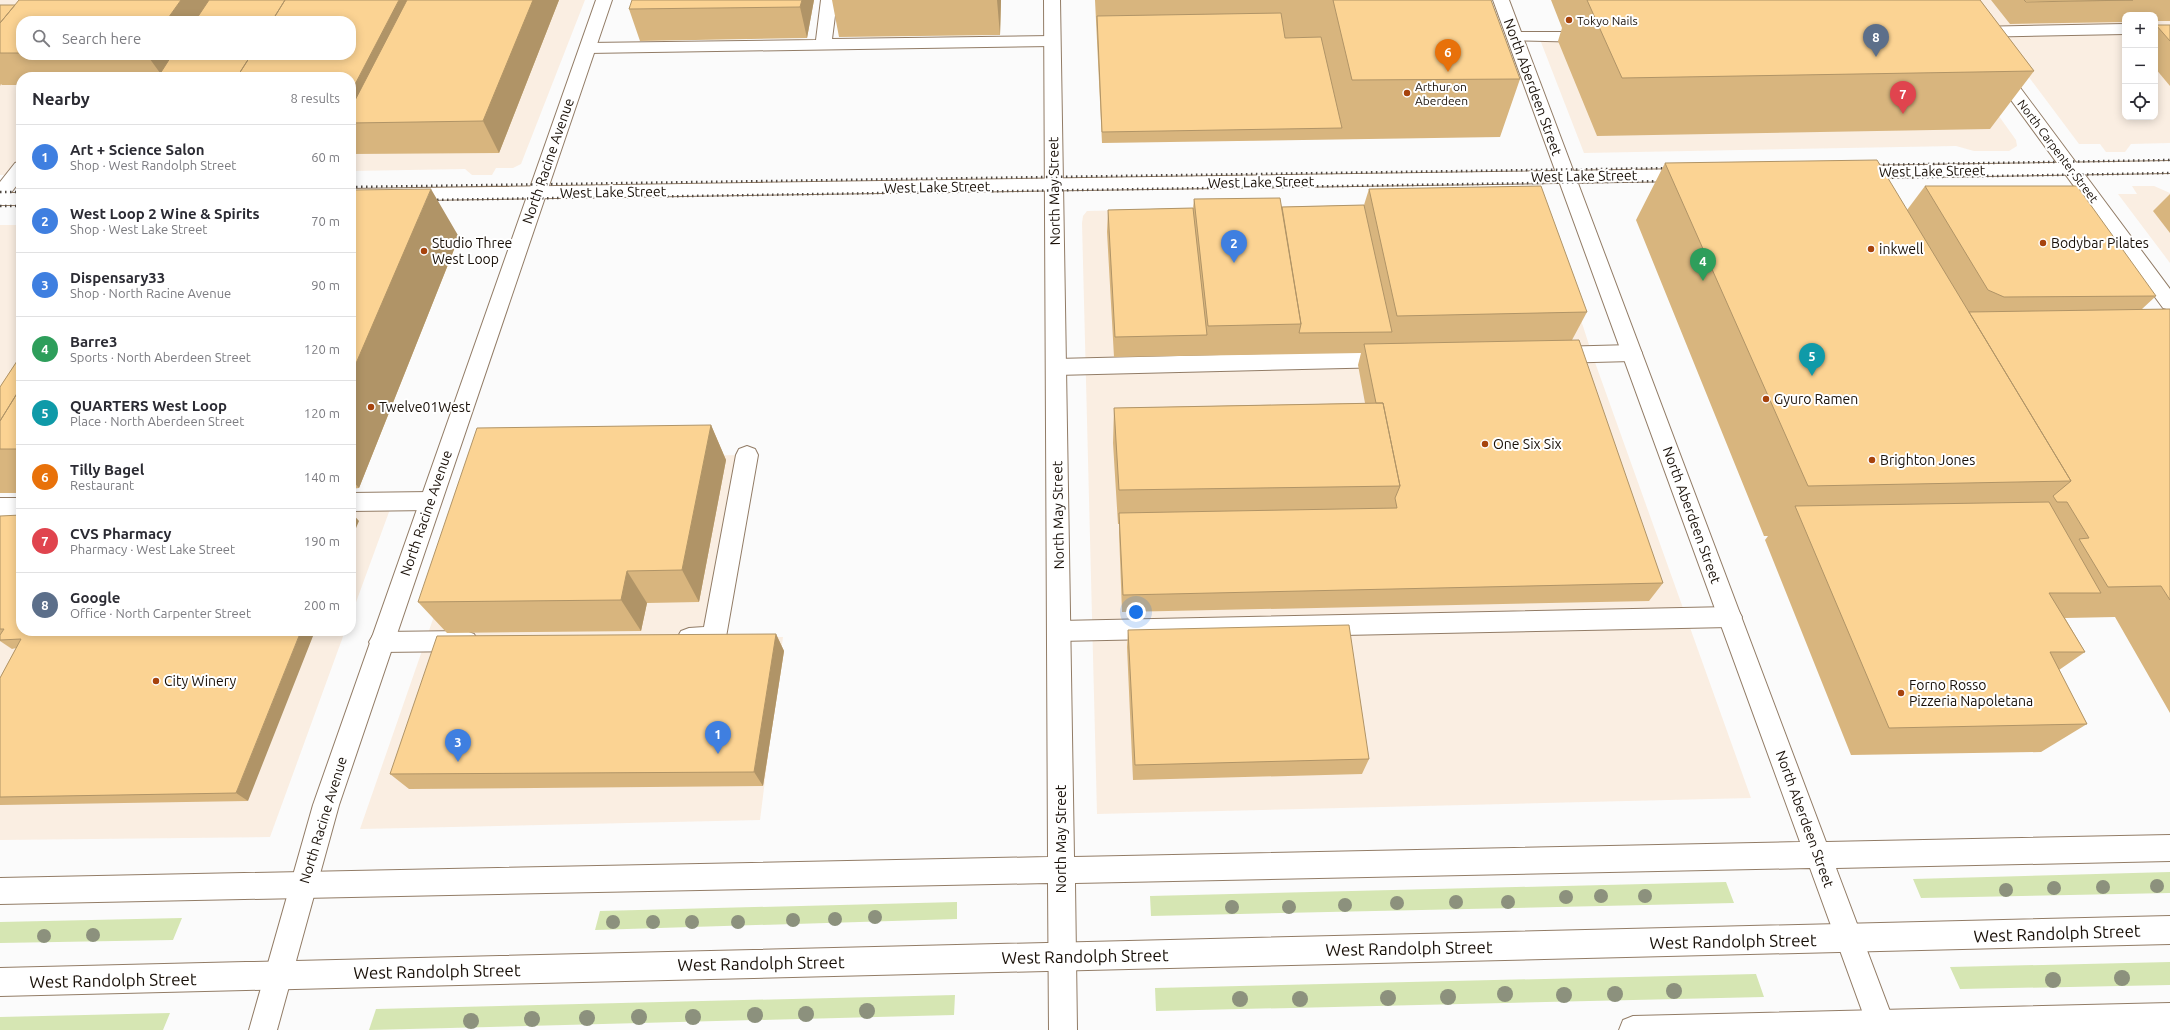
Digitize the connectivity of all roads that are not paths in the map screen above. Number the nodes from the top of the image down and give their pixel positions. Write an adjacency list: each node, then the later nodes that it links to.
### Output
1 (604, 0): 10 (street, North Racine Avenue)
2 (829, 0): 9 (street)
3 (1052, 0): 8 (street, North May Street)
4 (1500, 0): 7 (street, North Aberdeen Street)
5 (2122, 29): 12 (street, North Carpenter Street)
6 (1608, 36): 7 (street)
7 (1515, 37): 16 (street, North Aberdeen Street)
8 (1052, 41): 9 (street); 17 (street, North May Street)
9 (822, 44): 10 (street)
10 (588, 48): 18 (street, North Racine Avenue)
11 (2170, 167): 12 (street, West Lake Street)
12 (2071, 169): 13 (street, West Lake Street); 23 (street, North Carpenter Street)
13 (1839, 172)
14 (16, 174): 19 (street)
15 (1704, 174): 16 (street, West Lake Street)
16 (1566, 177): 17 (street, West Lake Street); 24 (street, North Aberdeen Street)
17 (1054, 185): 18 (street, West Lake Street); 27 (street, North May Street)
18 (537, 193): 20 (street, West Lake Street); 29 (street, North Racine Avenue)
19 (0, 195)
20 (356, 195)
21 (0, 199): 22 (street)
22 (16, 199)
23 (2170, 303)
24 (1632, 353): 25 (street); 33 (street, North Aberdeen Street)
25 (1537, 356)
26 (1411, 359): 27 (street)
27 (1056, 367): 34 (street, North May Street)
28 (747, 455): 35 (street)
29 (430, 501): 30 (street); 37 (street, North Racine Avenue)
30 (356, 502)
31 (0, 507): 32 (street)
32 (16, 507)
33 (1730, 617): 34 (street); 39 (street, North Aberdeen Street)
34 (1059, 631): 40 (street, North May Street)
35 (668, 638)
36 (488, 640): 37 (street)
37 (381, 642): 41 (street, North Racine Avenue)
38 (2170, 848): 39 (street)
39 (1819, 855): 40 (street); 44 (street, North Aberdeen Street)
40 (1062, 871): 41 (street); 45 (street, North May Street)
41 (303, 886): 42 (street); 46 (street, North Racine Avenue)
42 (0, 891)
43 (2170, 930): 44 (street, West Randolph Street)
44 (1849, 938): 45 (street, West Randolph Street); 49 (street, North Aberdeen Street)
45 (1062, 957): 46 (street, West Randolph Street); 51 (street, North May Street)
46 (278, 976): 47 (street, West Randolph Street); 50 (street, North Racine Avenue)
47 (0, 982)
48 (2170, 1017): 49 (street)
49 (1882, 1027): 52 (street)
50 (263, 1030)
51 (1063, 1030)
52 (1633, 1030)

